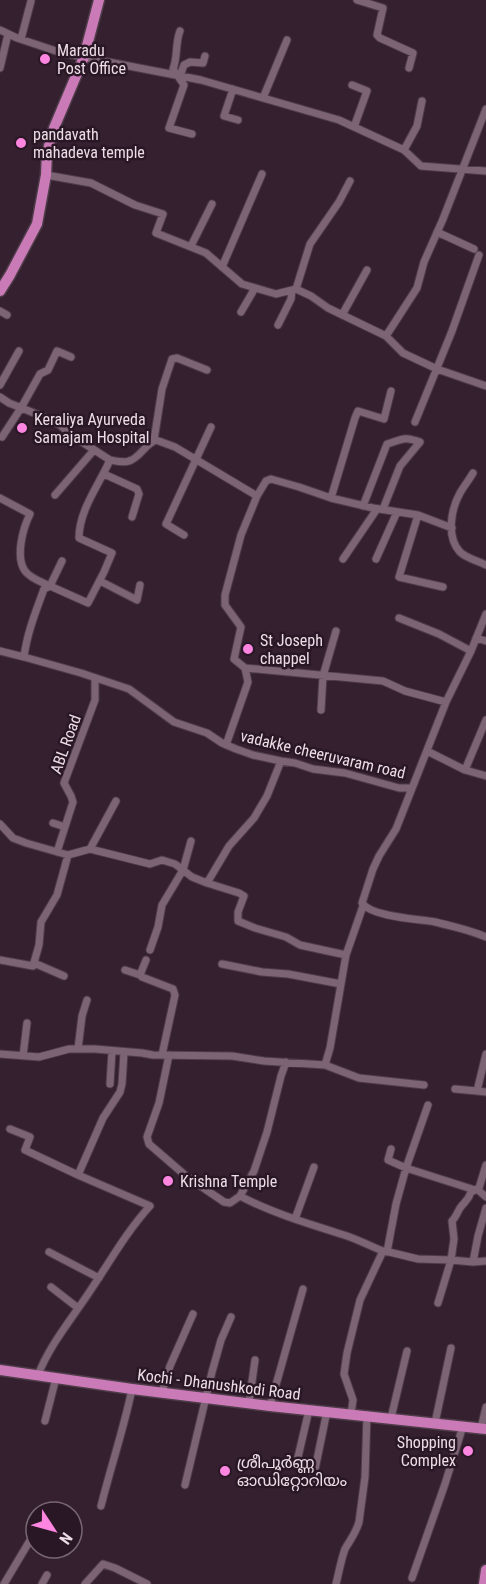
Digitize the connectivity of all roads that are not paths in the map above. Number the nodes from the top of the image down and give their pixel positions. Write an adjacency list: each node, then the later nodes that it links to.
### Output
1 (99, 0): 10 (highway)
2 (357, 0): 12 (street)
3 (31, 1): 7 (street)
4 (0, 30): 6 (street)
5 (180, 31): 13 (street)
6 (8, 34): 7 (street); 11 (street)
7 (21, 39): 10 (street)
8 (287, 40): 16 (street)
9 (205, 56): 13 (street)
10 (84, 57): 13 (street); 28 (highway)
11 (0, 68)
12 (409, 68)
13 (179, 76): 15 (street); 22 (street)
14 (352, 85): 20 (street)
15 (232, 89): 16 (street); 19 (street)
16 (263, 98): 20 (street)
17 (422, 100): 24 (street)
18 (485, 109): 25 (street)
19 (238, 120)
20 (354, 127): 24 (street)
21 (161, 128): 22 (street)
22 (170, 128): 23 (street)
23 (192, 134)
24 (404, 150): 25 (street)
25 (462, 169): 26 (street); 31 (street)
26 (486, 171)
27 (262, 174): 33 (street)
28 (46, 175): 32 (street); 37 (highway)
29 (350, 182): 36 (street)
30 (212, 204): 32 (street)
31 (437, 232): 43 (street); 46 (street)
32 (191, 246): 33 (street)
33 (222, 267): 35 (street)
34 (368, 270): 41 (street)
35 (255, 288): 36 (street); 39 (street)
36 (294, 290): 41 (street); 42 (street)
37 (0, 291)
38 (0, 311): 40 (street)
39 (241, 312)
40 (8, 315)
41 (342, 315): 43 (street)
42 (278, 325)
43 (386, 336): 46 (street)
44 (19, 351): 48 (street)
45 (71, 357): 52 (street)
46 (437, 369): 49 (street); 53 (street)
47 (207, 370): 56 (street)
48 (0, 385)
49 (486, 386)
50 (391, 391): 65 (street)
51 (0, 397): 52 (street)
52 (21, 408): 55 (street); 57 (street)
53 (415, 422)
54 (211, 428): 59 (street)
55 (2, 437)
56 (154, 441): 58 (street); 59 (street)
57 (94, 450): 58 (street); 62 (street)
58 (110, 460): 61 (street)
59 (197, 461): 63 (street); 72 (street)
60 (473, 473): 71 (street)
61 (104, 474): 70 (street); 77 (street)
62 (55, 495)
63 (257, 496): 65 (street); 89 (street)
64 (0, 498): 79 (street)
65 (331, 498): 66 (street)
66 (363, 506): 67 (street); 67 (street)
67 (380, 509): 68 (street); 73 (street)
68 (397, 512): 69 (street); 74 (street)
69 (418, 515): 71 (street); 80 (street)
70 (132, 517)
71 (452, 528): 76 (street)
72 (184, 535)
73 (343, 559)
74 (376, 559)
75 (62, 561): 79 (street)
76 (486, 565)
77 (100, 581): 78 (street); 79 (street)
78 (140, 585)
79 (50, 586): 88 (street)
80 (442, 587)
81 (486, 614): 84 (street)
82 (399, 618): 87 (street)
83 (336, 631): 90 (street)
84 (476, 638): 85 (street); 87 (street)
85 (486, 641)
86 (0, 651): 88 (street, vadakke cheeruvaram road)
87 (471, 651): 92 (street)
88 (24, 657): 91 (street, vadakke cheeruvaram road)
89 (246, 668): 90 (street); 95 (street)
90 (323, 676): 92 (street); 93 (street)
91 (95, 678): 95 (street, vadakke cheeruvaram road); 104 (street, ABL Road)
92 (446, 702): 96 (street)
93 (321, 710)
94 (486, 720): 98 (street)
95 (226, 745): 97 (street, vadakke cheeruvaram road)
96 (427, 751): 98 (street); 100 (street)
97 (281, 761): 100 (street, vadakke cheeruvaram road); 110 (street)
98 (465, 770): 99 (street)
99 (486, 776)
100 (411, 788): 111 (street)
101 (116, 801): 106 (street)
102 (52, 823): 104 (street)
103 (0, 824): 107 (street)
104 (65, 827): 107 (street, ABL Road)
105 (191, 841): 109 (street)
106 (90, 849): 108 (street); 109 (street)
107 (57, 852): 108 (street)
108 (68, 855): 117 (street)
109 (183, 870): 110 (street); 113 (street)
110 (207, 884): 114 (street)
111 (363, 906): 112 (street); 114 (street)
112 (486, 937)
113 (150, 950)
114 (346, 955): 122 (street)
115 (0, 960): 117 (street)
116 (147, 960): 120 (street)
117 (34, 963): 121 (street)
118 (222, 964): 122 (street)
119 (125, 970): 120 (street)
120 (140, 975): 131 (street)
121 (64, 976)
122 (341, 984): 133 (street)
123 (87, 1000): 126 (street)
124 (27, 1023): 125 (street)
125 (23, 1049): 126 (street); 129 (street)
126 (78, 1049): 127 (street)
127 (112, 1051): 128 (street); 134 (street)
128 (124, 1052): 131 (street); 145 (street)
129 (0, 1054)
130 (486, 1054): 137 (street)
131 (165, 1055): 132 (street); 147 (street)
132 (286, 1062): 133 (street); 147 (street)
133 (325, 1065): 135 (street)
134 (110, 1084)
135 (424, 1085)
136 (455, 1089): 137 (street)
137 (477, 1091): 138 (street)
138 (486, 1092)
139 (428, 1106): 144 (street)
140 (10, 1129): 145 (street)
141 (391, 1149): 144 (street)
142 (486, 1165): 146 (street)
143 (314, 1167): 150 (street)
144 (406, 1168): 146 (street); 151 (street)
145 (78, 1175): 156 (street)
146 (476, 1190): 148 (street); 153 (street)
147 (240, 1196): 150 (street)
148 (486, 1197)
149 (486, 1209): 155 (street)
150 (296, 1218): 151 (street)
151 (385, 1251): 153 (street); 177 (street)
152 (50, 1252): 156 (street)
153 (451, 1260): 155 (street); 159 (street)
154 (486, 1261): 155 (street)
155 (472, 1262)
156 (99, 1278): 160 (street)
157 (51, 1287): 160 (street)
158 (303, 1289): 173 (street)
159 (438, 1303)
160 (78, 1308): 167 (street)
161 (192, 1314): 170 (street)
162 (231, 1317): 171 (street)
163 (451, 1348): 181 (street)
164 (407, 1351): 179 (street)
165 (255, 1360): 172 (street)
166 (0, 1370): 167 (highway, Kochi - Dhanushkodi Road)
167 (39, 1375): 168 (highway, Kochi - Dhanushkodi Road)
168 (56, 1378): 169 (highway, Kochi - Dhanushkodi Road); 180 (street)
169 (132, 1389): 170 (highway, Kochi - Dhanushkodi Road); 187 (street)
170 (162, 1392): 171 (highway, Kochi - Dhanushkodi Road)
171 (206, 1398): 172 (highway, Kochi - Dhanushkodi Road); 186 (street)
172 (249, 1403): 173 (highway, Kochi - Dhanushkodi Road)
173 (270, 1406): 175 (highway, Kochi - Dhanushkodi Road)
174 (486, 1407): 183 (street)
175 (309, 1410): 176 (highway, Kochi - Dhanushkodi Road); 184 (street)
176 (327, 1411): 177 (highway, Kochi - Dhanushkodi Road); 185 (street)
177 (351, 1414): 178 (highway, Kochi - Dhanushkodi Road)
178 (367, 1415): 179 (highway, Kochi - Dhanushkodi Road); 196 (street)
179 (391, 1418): 181 (highway, Kochi - Dhanushkodi Road)
180 (45, 1421)
181 (435, 1424): 182 (highway, Kochi - Dhanushkodi Road)
182 (463, 1426): 183 (highway, Kochi - Dhanushkodi Road); 191 (street)
183 (483, 1428)
184 (298, 1457)
185 (313, 1479)
186 (185, 1485)
187 (101, 1506)
188 (24, 1550): 192 (street)
189 (486, 1570): 197 (highway)
190 (47, 1575): 193 (street)
191 (412, 1578)
192 (4, 1584)
193 (42, 1584)
194 (85, 1584): 195 (street)
195 (147, 1584)
196 (336, 1584)
197 (484, 1584)

